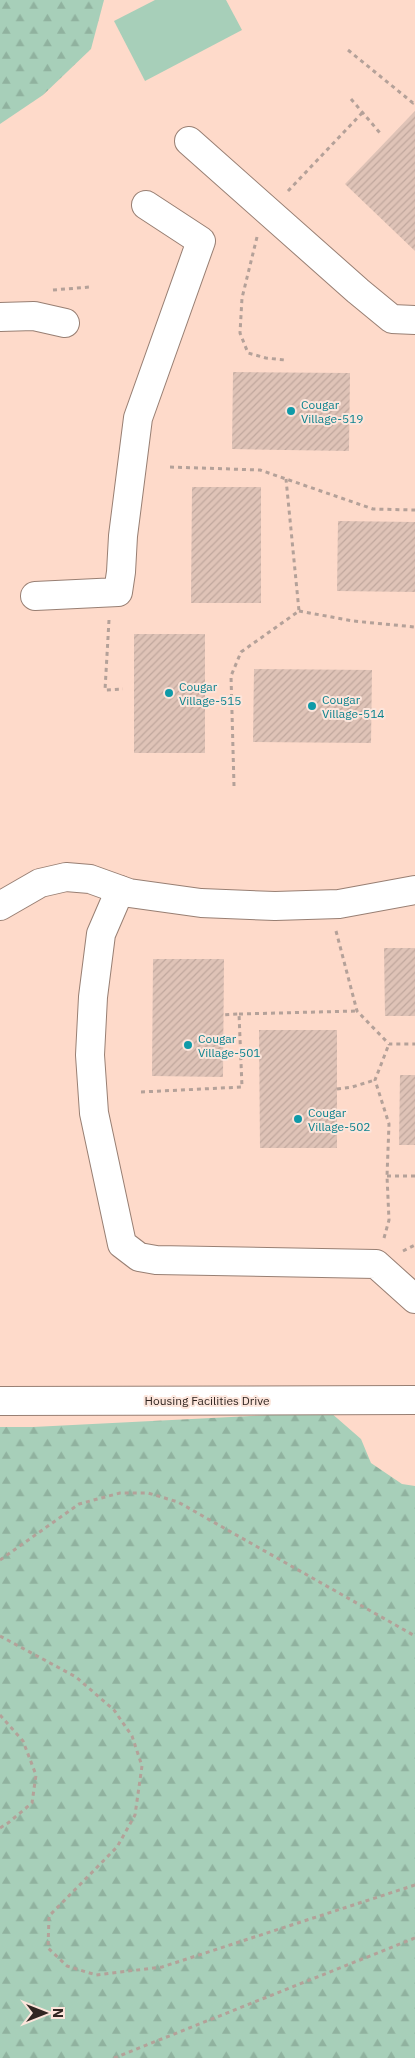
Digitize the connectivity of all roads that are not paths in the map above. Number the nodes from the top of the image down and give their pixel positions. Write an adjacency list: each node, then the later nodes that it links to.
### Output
1 (189, 141): 4 (street)
2 (146, 204): 6 (street)
3 (0, 317): 5 (street)
4 (415, 320)
5 (65, 323)
6 (35, 596)
7 (120, 890): 8 (street); 9 (street); 10 (street)
8 (415, 890)
9 (0, 906)
10 (415, 1298)
11 (415, 1400): 12 (street, Housing Facilities Drive)
12 (0, 1401)

